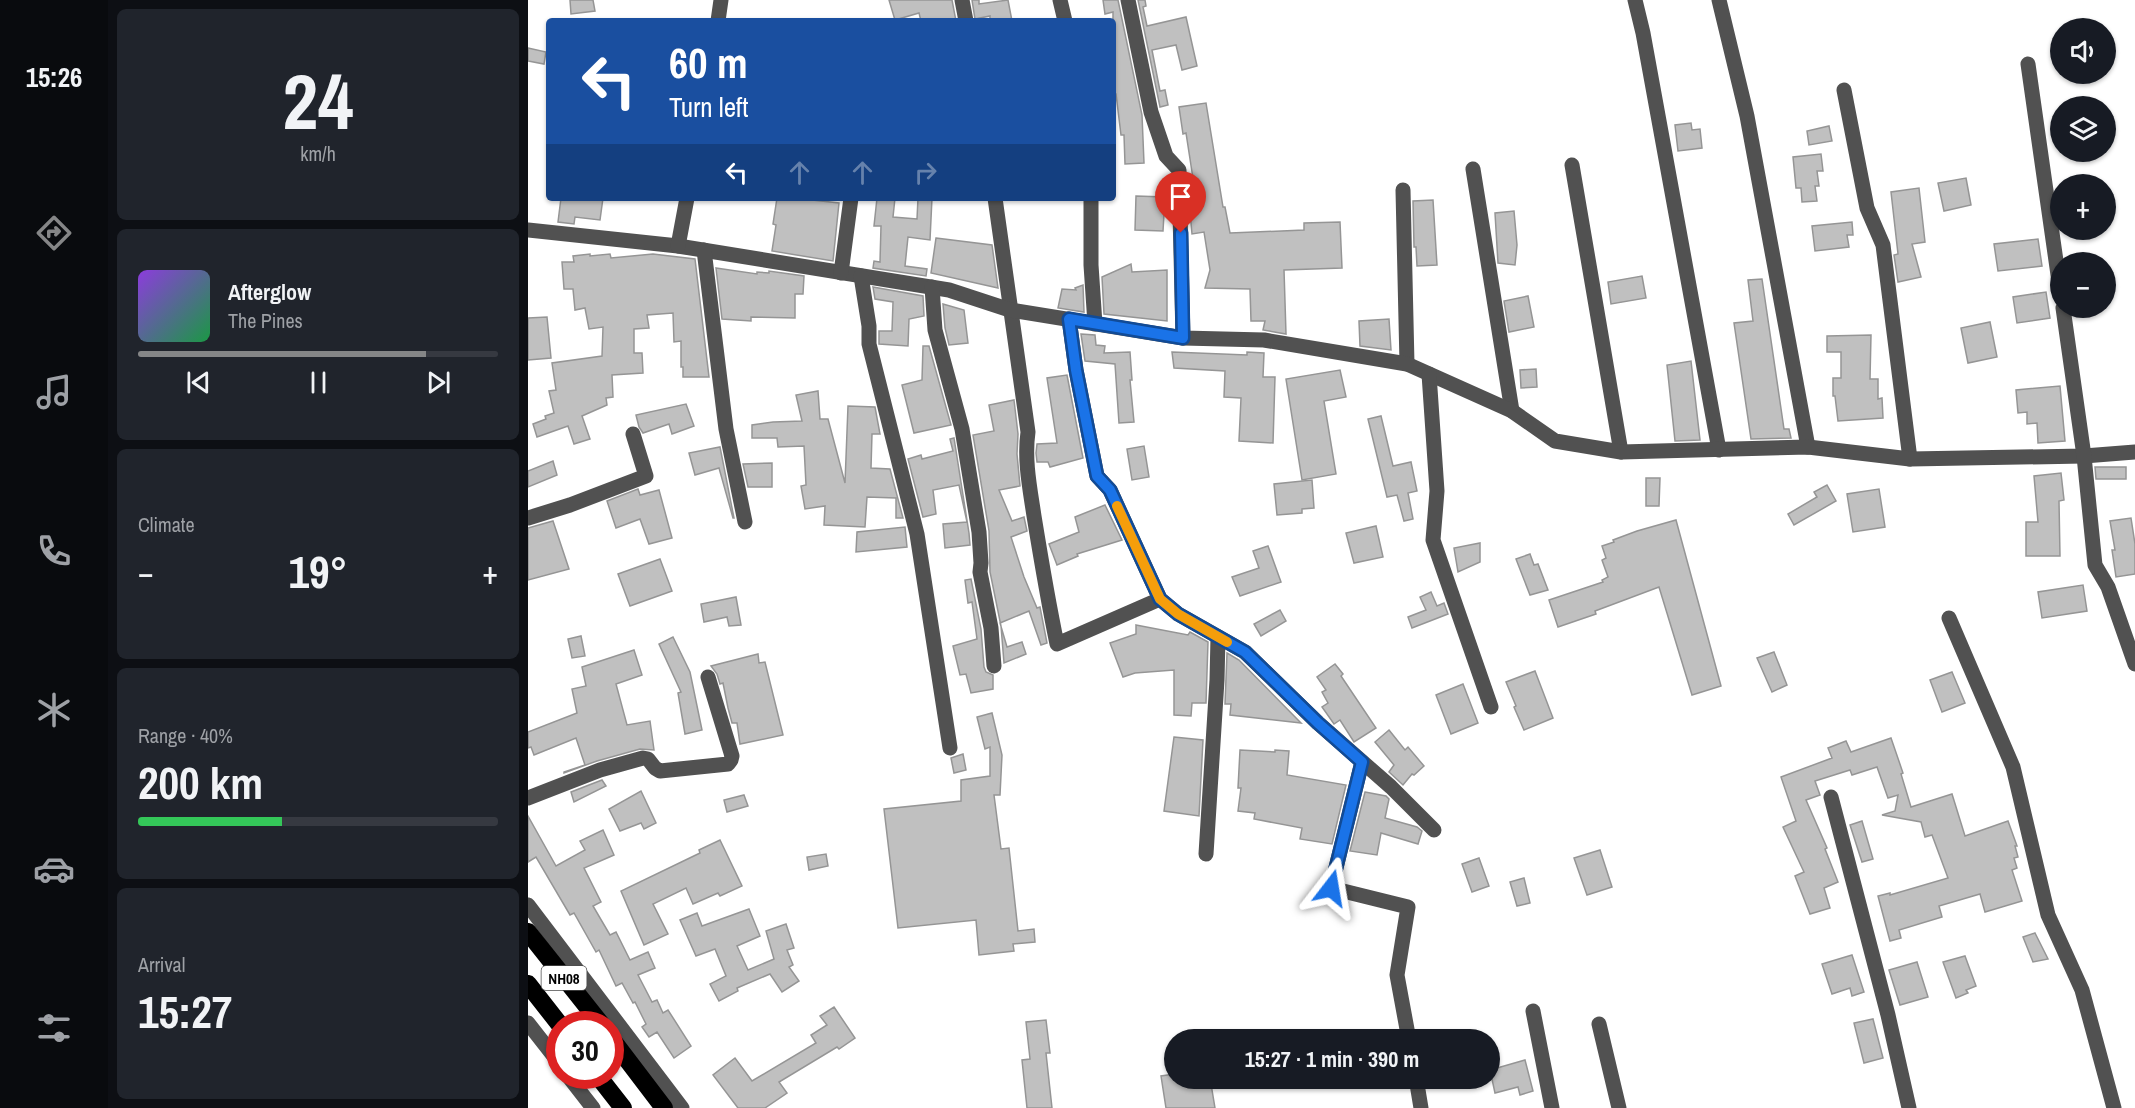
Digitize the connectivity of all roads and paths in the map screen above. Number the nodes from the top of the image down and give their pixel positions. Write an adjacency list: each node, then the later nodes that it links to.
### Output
1 (721, 0): 7 (street)
2 (962, 0): 8 (street)
3 (1060, 0): 9 (street)
4 (1128, 0): 30 (street)
5 (1635, 0): 36 (street)
6 (1719, 0): 35 (street)
7 (718, 18)
8 (965, 18)
9 (1064, 18)
10 (2028, 64): 22 (street)
11 (1844, 90): 40 (street)
12 (1572, 165): 37 (street)
13 (1473, 169): 33 (street)
14 (1403, 190): 31 (street)
15 (686, 201): 20 (street)
16 (851, 201): 23 (street)
17 (995, 201): 26 (street)
18 (1091, 201): 29 (street)
19 (528, 230): 20 (street)
20 (678, 246): 21 (street)
21 (704, 250): 23 (street); 42 (street)
22 (2055, 252)
23 (841, 273): 24 (street)
24 (861, 276): 25 (street); 50 (street)
25 (932, 287): 26 (street); 47 (street)
26 (1010, 310): 28 (street); 43 (street)
27 (2064, 318): 39 (street)
28 (1069, 319): 29 (street); 43 (street)
29 (1095, 324): 30 (street)
30 (1183, 338): 31 (street)
31 (1407, 364): 32 (street)
32 (1429, 374): 33 (street); 49 (street)
33 (1512, 411): 37 (street)
34 (633, 434): 41 (street)
35 (1808, 447): 36 (street); 40 (street)
36 (1719, 450): 37 (street)
37 (1620, 452)
38 (2135, 452): 39 (street)
39 (2084, 456): 40 (street); 46 (street)
40 (1910, 459)
41 (528, 518)
42 (745, 522)
43 (1160, 599): 45 (street)
44 (1950, 618): 78 (street)
45 (1218, 637): 51 (street); 55 (street)
46 (2135, 664)
47 (994, 666)
48 (708, 677): 53 (street)
49 (1491, 707)
50 (951, 748)
51 (1362, 762): 54 (street); 64 (street)
52 (1831, 797): 77 (street)
53 (528, 798)
54 (1434, 830)
55 (1206, 854)
56 (528, 905): 73 (street)
57 (528, 932): 60 (highway, NH08)
58 (528, 984): 59 (highway, NH08)
59 (549, 1011)
60 (591, 1011)
61 (1533, 1011): 75 (street)
62 (528, 1023): 65 (street)
63 (1599, 1024): 76 (street)
64 (1406, 1029)
65 (546, 1046)
66 (624, 1055): 72 (highway)
67 (578, 1089): 70 (street)
68 (608, 1089): 71 (highway)
69 (1418, 1089): 74 (street)
70 (593, 1108)
71 (622, 1108)
72 (664, 1108)
73 (682, 1108)
74 (1421, 1108)
75 (1552, 1108)
76 (1619, 1108)
77 (1909, 1108)
78 (2114, 1108)

